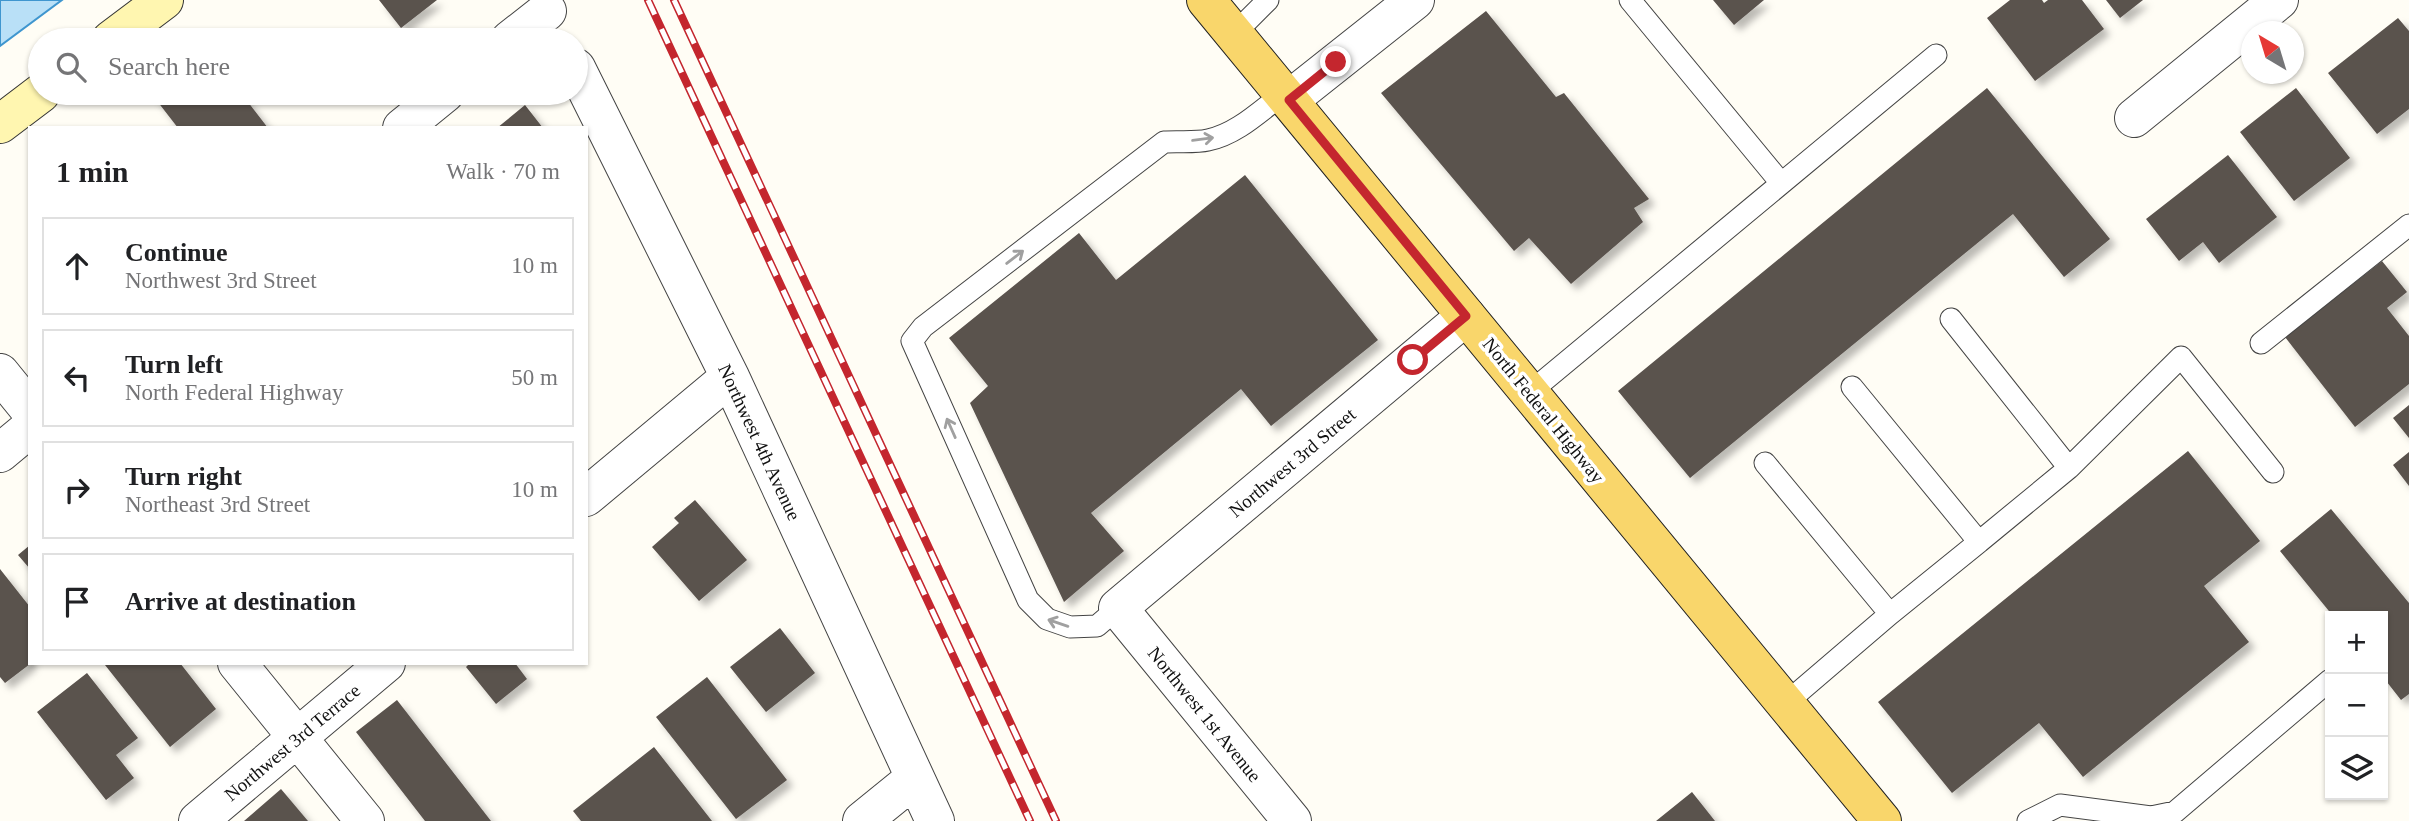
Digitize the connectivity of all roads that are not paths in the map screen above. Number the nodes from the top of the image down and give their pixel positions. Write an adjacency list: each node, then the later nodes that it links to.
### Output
1 (164, 0): 8 (street)
2 (1206, 0): 10 (main road, North Federal Highway)
3 (1268, 0): 10 (lane)
4 (1415, 0): 13 (street)
5 (1630, 0): 19 (lane)
6 (2279, 0): 16 (street)
7 (551, 17): 9 (street)
8 (127, 28)
9 (531, 28)
10 (1234, 34): 13 (main road, North Federal Highway)
11 (1936, 55): 19 (lane)
12 (588, 92): 25 (street, Northwest 4th Avenue)
13 (1286, 97): 21 (main road, North Federal Highway); 36 (lane, one-way to 13)
14 (28, 103): 17 (street)
15 (430, 105): 18 (street)
16 (2134, 118)
17 (0, 124)
18 (404, 126)
19 (1781, 183): 27 (lane)
20 (2409, 225): 23 (lane)
21 (1466, 316): 27 (main road, North Federal Highway); 36 (street, Northwest 3rd Street)
22 (1951, 319): 32 (lane)
23 (2261, 343)
24 (0, 373): 28 (street)
25 (730, 377): 34 (street); 43 (street, Northwest 4th Avenue)
26 (1852, 387): 35 (lane)
27 (1530, 393): 41 (main road, North Federal Highway)
28 (28, 408)
29 (28, 430): 30 (street)
30 (0, 453)
31 (1765, 463): 37 (lane)
32 (2069, 468): 33 (lane); 35 (lane)
33 (2273, 472)
34 (588, 495)
35 (1979, 542): 37 (lane)
36 (1118, 608): 48 (street, Northwest 1st Avenue)
37 (1890, 614): 41 (lane)
38 (239, 665): 42 (street)
39 (384, 665): 42 (street, Northwest 3rd Terrace)
40 (2325, 684): 50 (lane)
41 (1786, 704): 49 (main road, North Federal Highway)
42 (297, 737): 44 (street, Northwest 3rd Terrace); 45 (street)
43 (915, 778): 46 (street); 47 (street, Northwest 4th Avenue)
44 (198, 821)
45 (365, 821)
46 (862, 821)
47 (935, 821)
48 (1292, 821)
49 (1882, 821)
50 (2028, 821)

